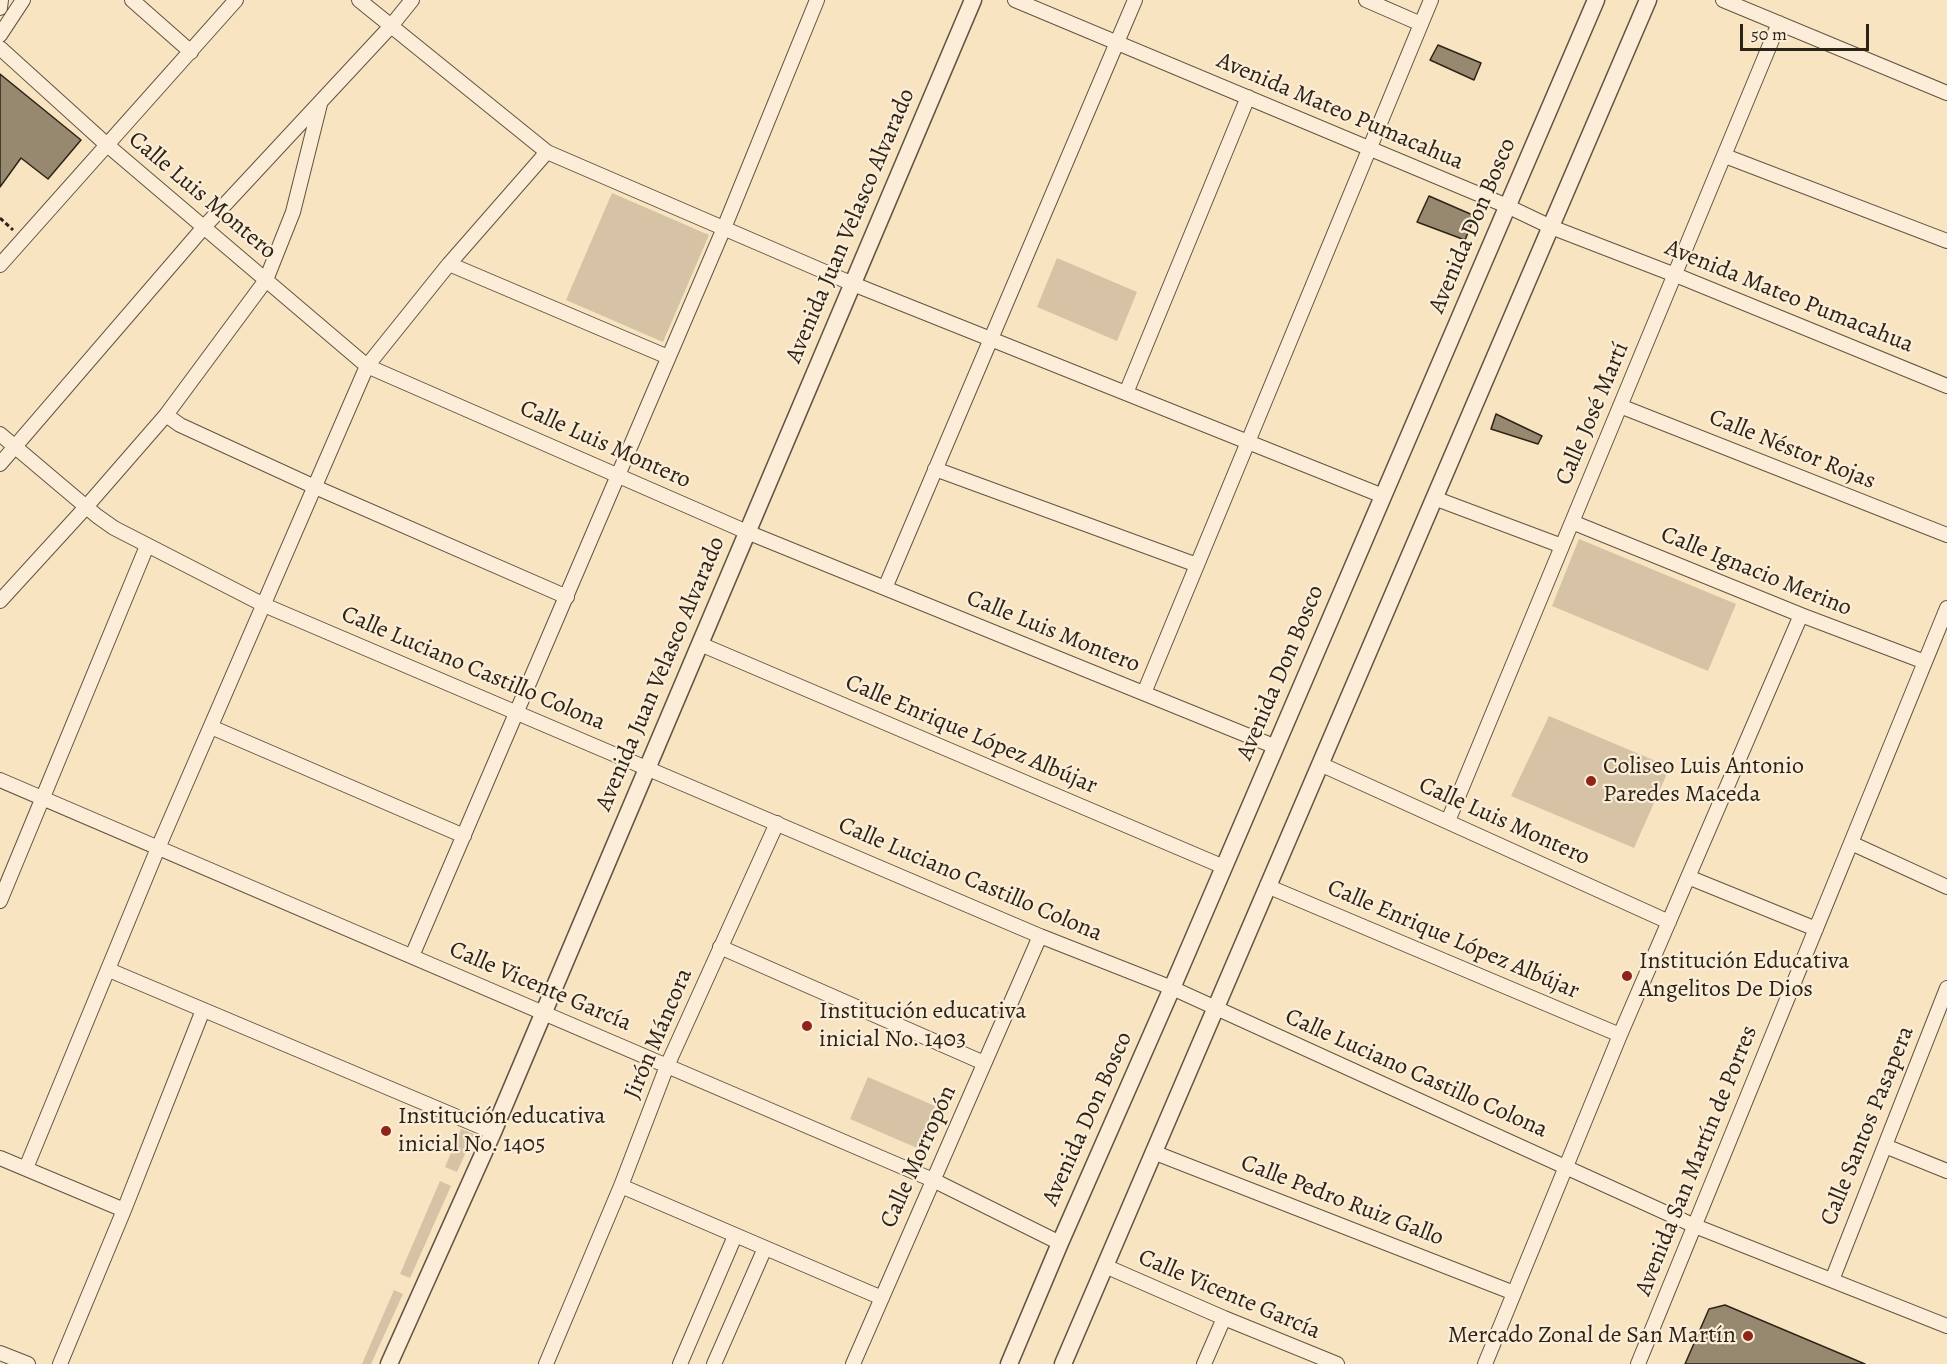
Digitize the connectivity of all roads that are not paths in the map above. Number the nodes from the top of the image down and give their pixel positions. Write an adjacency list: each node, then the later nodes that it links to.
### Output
1 (1, 0): 16 (street)
2 (23, 0): 20 (street)
3 (132, 0): 23 (street)
4 (236, 0): 23 (street)
5 (359, 0): 19 (street)
6 (412, 0): 19 (street)
7 (817, 0): 34 (street)
8 (973, 0): 40 (street, Avenida Juan Velasco Alvarado)
9 (1015, 0): 21 (street, Avenida Mateo Pumacahua)
10 (1135, 0): 21 (street)
11 (1366, 0): 18 (street)
12 (1431, 0): 18 (street)
13 (1596, 0): 31 (street, Avenida Don Bosco)
14 (1648, 0): 32 (street)
15 (1723, 0): 17 (street)
16 (0, 8)
17 (1779, 23): 24 (street); 30 (street, Calle José Martí)
18 (1421, 24): 28 (street)
19 (391, 26): 26 (street); 29 (street)
20 (0, 35)
21 (1116, 42): 25 (street, Avenida Mateo Pumacahua); 41 (street)
22 (0, 48): 27 (street, Calle Luis Montero)
23 (191, 52): 27 (street)
24 (1947, 93)
25 (1248, 98): 28 (street, Avenida Mateo Pumacahua); 45 (street)
26 (321, 102): 33 (street); 39 (street)
27 (106, 144): 33 (street, Calle Luis Montero); 37 (street)
28 (1368, 148): 31 (street, Avenida Mateo Pumacahua); 49 (street)
29 (547, 152): 34 (street); 36 (street)
30 (1725, 156): 35 (street); 38 (street, Calle José Martí)
31 (1507, 206): 32 (street, Avenida Mateo Pumacahua); 55 (street, Avenida Don Bosco)
32 (1551, 226): 38 (street, Avenida Mateo Pumacahua); 56 (street)
33 (204, 227): 39 (street, Calle Luis Montero); 50 (street)
34 (724, 228): 40 (street); 42 (street)
35 (1947, 241)
36 (449, 264): 42 (street); 43 (street)
37 (0, 265)
38 (1675, 275): 44 (street, Avenida Mateo Pumacahua); 46 (street, Calle José Martí)
39 (266, 280): 43 (street, Calle Luis Montero); 47 (street)
40 (853, 284): 41 (street); 59 (street, Avenida Juan Velasco Alvarado)
41 (990, 339): 45 (street); 52 (street)
42 (668, 357): 53 (street)
43 (367, 366): 53 (street, Calle Luis Montero); 54 (street)
44 (1947, 386)
45 (1126, 393): 49 (street)
46 (1620, 406): 58 (street, Calle José Martí); 60 (street, Calle Néstor Rojas)
47 (166, 415): 54 (street); 57 (street)
48 (0, 434): 50 (street, Calle Luciano Castillo Colona)
49 (1247, 441): 55 (street); 63 (street)
50 (15, 447): 51 (street); 57 (street, Calle Luciano Castillo Colona)
51 (0, 464)
52 (935, 469): 63 (street); 64 (street)
53 (618, 476): 59 (street, Calle Luis Montero); 65 (street)
54 (315, 488): 65 (street); 67 (street)
55 (1383, 496): 75 (street, Avenida Don Bosco)
56 (1434, 498): 62 (street); 76 (street)
57 (86, 507): 61 (street, Calle Luciano Castillo Colona); 66 (street)
58 (1572, 522): 62 (street, Calle José Martí); 69 (street, Calle Ignacio Merino)
59 (747, 532): 64 (street, Calle Luis Montero); 70 (street, Avenida Juan Velasco Alvarado)
60 (1947, 535)
61 (147, 546): 67 (street, Calle Luciano Castillo Colona); 79 (street)
62 (1562, 546): 80 (street, Calle José Martí)
63 (1197, 565): 72 (street)
64 (885, 588): 72 (street, Calle Luis Montero)
65 (567, 597): 73 (street)
66 (0, 601)
67 (264, 605): 73 (street, Calle Luciano Castillo Colona); 74 (street)
68 (1947, 608): 71 (street, Avenida San Martín de Porres)
69 (1800, 615): 71 (street, Calle Ignacio Merino); 86 (street)
70 (700, 644): 77 (street, Avenida Juan Velasco Alvarado); 85 (street, Calle Enrique López Albújar)
71 (1925, 662): 83 (street, Avenida San Martín de Porres)
72 (1144, 693): 75 (street, Calle Luis Montero)
73 (517, 712): 77 (street, Calle Luciano Castillo Colona); 82 (street)
74 (211, 727): 82 (street); 84 (street)
75 (1276, 747): 85 (street, Avenida Don Bosco)
76 (1320, 764): 80 (street, Calle Luis Montero); 87 (street)
77 (648, 767): 81 (street, Calle Luciano Castillo Colona); 100 (street, Avenida Juan Velasco Alvarado)
78 (0, 780): 79 (street, Calle Vicente García)
79 (42, 798): 84 (street, Calle Vicente García); 89 (street)
80 (1448, 821): 90 (street, Calle Luis Montero)
81 (777, 823): 92 (street, Calle Luciano Castillo Colona); 93 (street, Jirón Máncora)
82 (464, 836): 94 (street)
83 (1851, 843): 88 (street); 91 (street, Avenida San Martín de Porres)
84 (158, 848): 94 (street, Calle Vicente García); 95 (street)
85 (1224, 867): 96 (street, Avenida Don Bosco)
86 (1688, 877): 90 (street); 91 (street)
87 (1267, 886): 98 (street); 103 (street, Calle Enrique López Albújar)
88 (1947, 887)
89 (0, 901)
90 (1669, 921): 103 (street)
91 (1816, 929): 116 (street, Avenida San Martín de Porres)
92 (1041, 936): 96 (street, Calle Luciano Castillo Colona); 104 (street, Calle Morropón)
93 (720, 947): 104 (street); 105 (street, Jirón Máncora)
94 (412, 957): 100 (street, Calle Vicente García)
95 (109, 970): 99 (street); 111 (street)
96 (1172, 988): 98 (street, Calle Luciano Castillo Colona); 118 (street, Avenida Don Bosco)
97 (1947, 988): 101 (street, Calle Santos Pasapera)
98 (1215, 1009): 108 (street); 110 (street, Calle Luciano Castillo Colona)
99 (202, 1010): 106 (street); 115 (street)
100 (543, 1013): 105 (street, Calle Vicente García); 106 (street, Avenida Juan Velasco Alvarado)
101 (1933, 1024): 102 (street); 107 (street, Calle Santos Pasapera)
102 (1947, 1030)
103 (1620, 1035): 110 (street)
104 (984, 1063): 113 (street, Calle Morropón)
105 (667, 1066): 113 (street, Calle Vicente García); 114 (street, Jirón Máncora)
106 (493, 1132): 129 (street, Avenida Juan Velasco Alvarado)
107 (1885, 1146): 112 (street); 121 (street, Calle Santos Pasapera)
108 (1153, 1152): 120 (street); 122 (street, Calle Pedro Ruiz Gallo)
109 (0, 1158): 111 (street)
110 (1567, 1166): 116 (street, Calle Luciano Castillo Colona); 122 (street)
111 (26, 1168): 115 (street)
112 (1947, 1171)
113 (933, 1180): 118 (street, Calle Vicente García); 123 (street, Calle Morropón)
114 (621, 1186): 117 (street); 130 (street, Jirón Máncora)
115 (124, 1210): 128 (street)
116 (1695, 1226): 121 (street, Calle Luciano Castillo Colona); 139 (street, Avenida San Martín de Porres)
117 (735, 1236): 119 (street); 131 (street)
118 (1060, 1243): 134 (street, Avenida Don Bosco)
119 (765, 1248): 123 (street); 132 (street)
120 (1105, 1266): 124 (street, Calle Vicente García); 135 (street)
121 (1832, 1280): 125 (street, Calle Luciano Castillo Colona)
122 (1514, 1293): 138 (street)
123 (882, 1299): 133 (street, Calle Morropón)
124 (1224, 1318): 136 (street); 137 (street, Calle Vicente García)
125 (1947, 1326)
126 (0, 1353): 127 (street)
127 (28, 1364)
128 (60, 1364)
129 (388, 1364)
130 (546, 1364)
131 (680, 1364)
132 (714, 1364)
133 (853, 1364)
134 (1009, 1364)
135 (1063, 1364)
136 (1204, 1364)
137 (1337, 1364)
138 (1485, 1364)
139 (1638, 1364)

